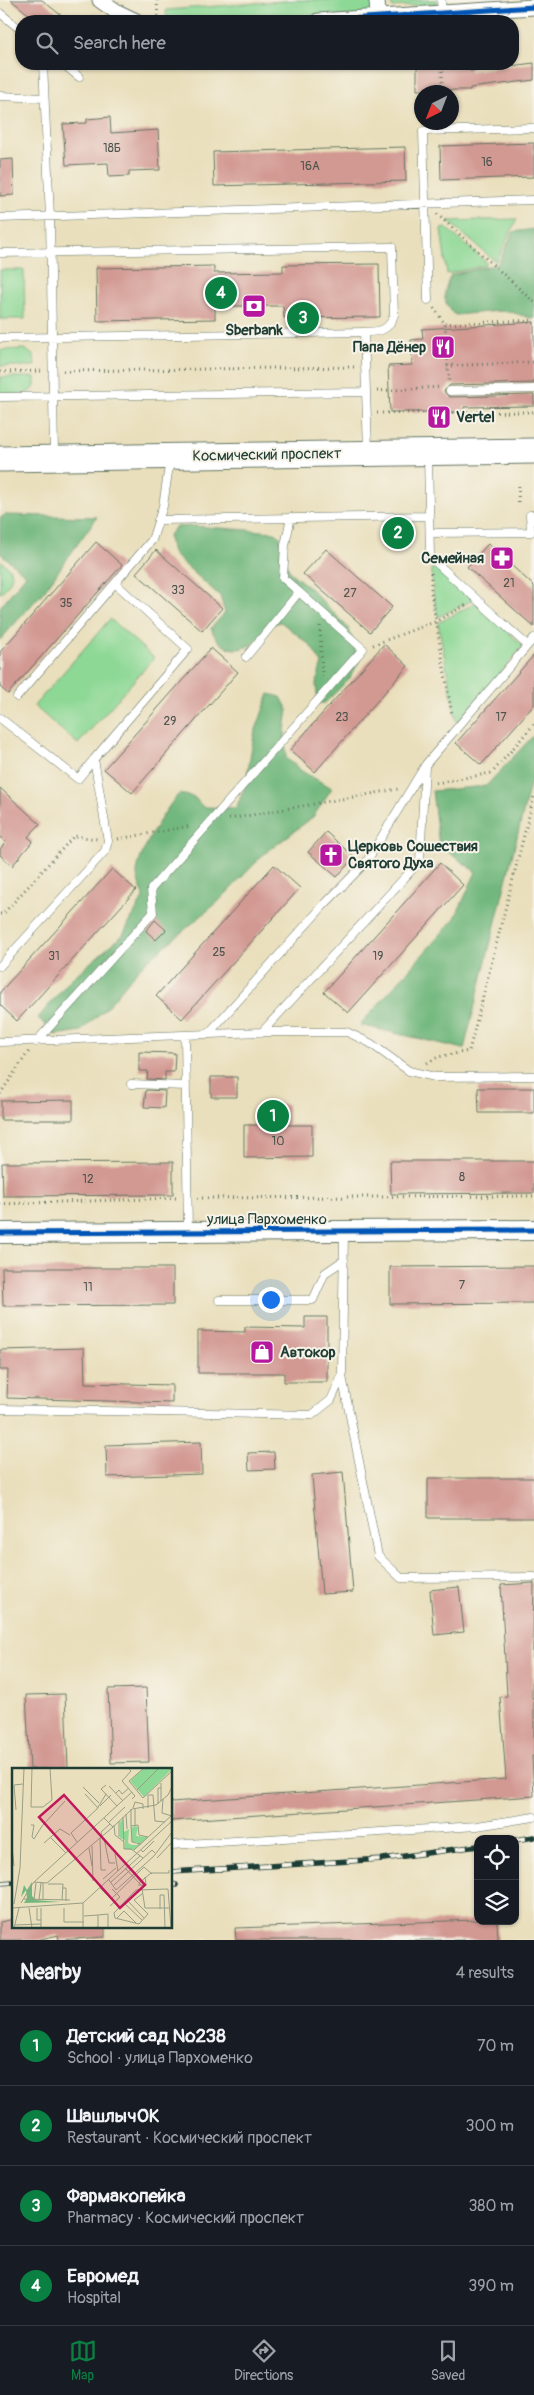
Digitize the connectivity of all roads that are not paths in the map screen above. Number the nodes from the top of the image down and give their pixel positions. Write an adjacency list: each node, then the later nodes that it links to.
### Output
1 (100, 0): 6 (street)
2 (377, 0): 7 (street)
3 (442, 7): 4 (street); 8 (street)
4 (534, 7)
5 (0, 13): 9 (lane)
6 (123, 15)
7 (378, 15)
8 (391, 15)
9 (15, 25)
10 (43, 70): 14 (lane)
11 (70, 70): 12 (lane)
12 (79, 77)
13 (0, 96): 14 (lane)
14 (44, 98): 18 (lane)
15 (534, 128): 17 (lane)
16 (534, 200): 17 (lane)
17 (426, 204): 18 (lane); 22 (lane)
18 (50, 217): 19 (lane); 20 (lane)
19 (0, 218)
20 (51, 252): 21 (lane); 23 (lane); 24 (lane)
21 (0, 253)
22 (428, 300)
23 (364, 332): 24 (lane); 28 (lane)
24 (52, 337): 25 (lane); 29 (lane)
25 (0, 338)
26 (534, 389): 27 (lane)
27 (450, 391)
28 (366, 392): 29 (lane); 33 (lane)
29 (54, 396): 30 (lane); 35 (lane)
30 (0, 397)
31 (534, 451): 32 (main road, Космический проспект)
32 (428, 453): 33 (main road, Космический проспект); 38 (lane)
33 (368, 454): 34 (main road, Космический проспект)
34 (171, 456): 35 (main road, Космический проспект); 40 (lane)
35 (54, 458): 36 (main road, Космический проспект)
36 (0, 459)
37 (534, 515): 41 (lane)
38 (430, 516): 39 (lane); 41 (lane)
39 (291, 517): 40 (lane); 43 (lane)
40 (158, 520): 42 (lane)
41 (430, 533): 45 (lane)
42 (116, 584): 47 (lane); 49 (lane)
43 (299, 592): 46 (lane); 56 (lane)
44 (534, 638): 45 (lane)
45 (527, 645): 50 (lane)
46 (246, 657)
47 (17, 697)
48 (0, 718): 49 (lane)
49 (94, 759): 51 (lane)
50 (426, 764): 52 (lane); 53 (lane)
51 (0, 966)
52 (262, 1032): 53 (lane); 57 (lane)
53 (208, 1034): 54 (lane)
54 (185, 1035): 56 (lane); 59 (lane)
55 (0, 1042): 56 (lane)
56 (36, 1042)
57 (534, 1076)
58 (131, 1084): 59 (lane)
59 (186, 1086): 62 (lane)
60 (534, 1230): 61 (street, улица Пархоменко)
61 (344, 1231): 62 (street, улица Пархоменко); 64 (lane)
62 (188, 1232): 63 (street, улица Пархоменко)
63 (0, 1233)
64 (344, 1260): 65 (lane); 66 (lane)
65 (219, 1300)
66 (342, 1376): 67 (lane); 68 (lane)
67 (0, 1409)
68 (534, 1577)
69 (534, 1817): 70 (lane)
70 (172, 1844)

